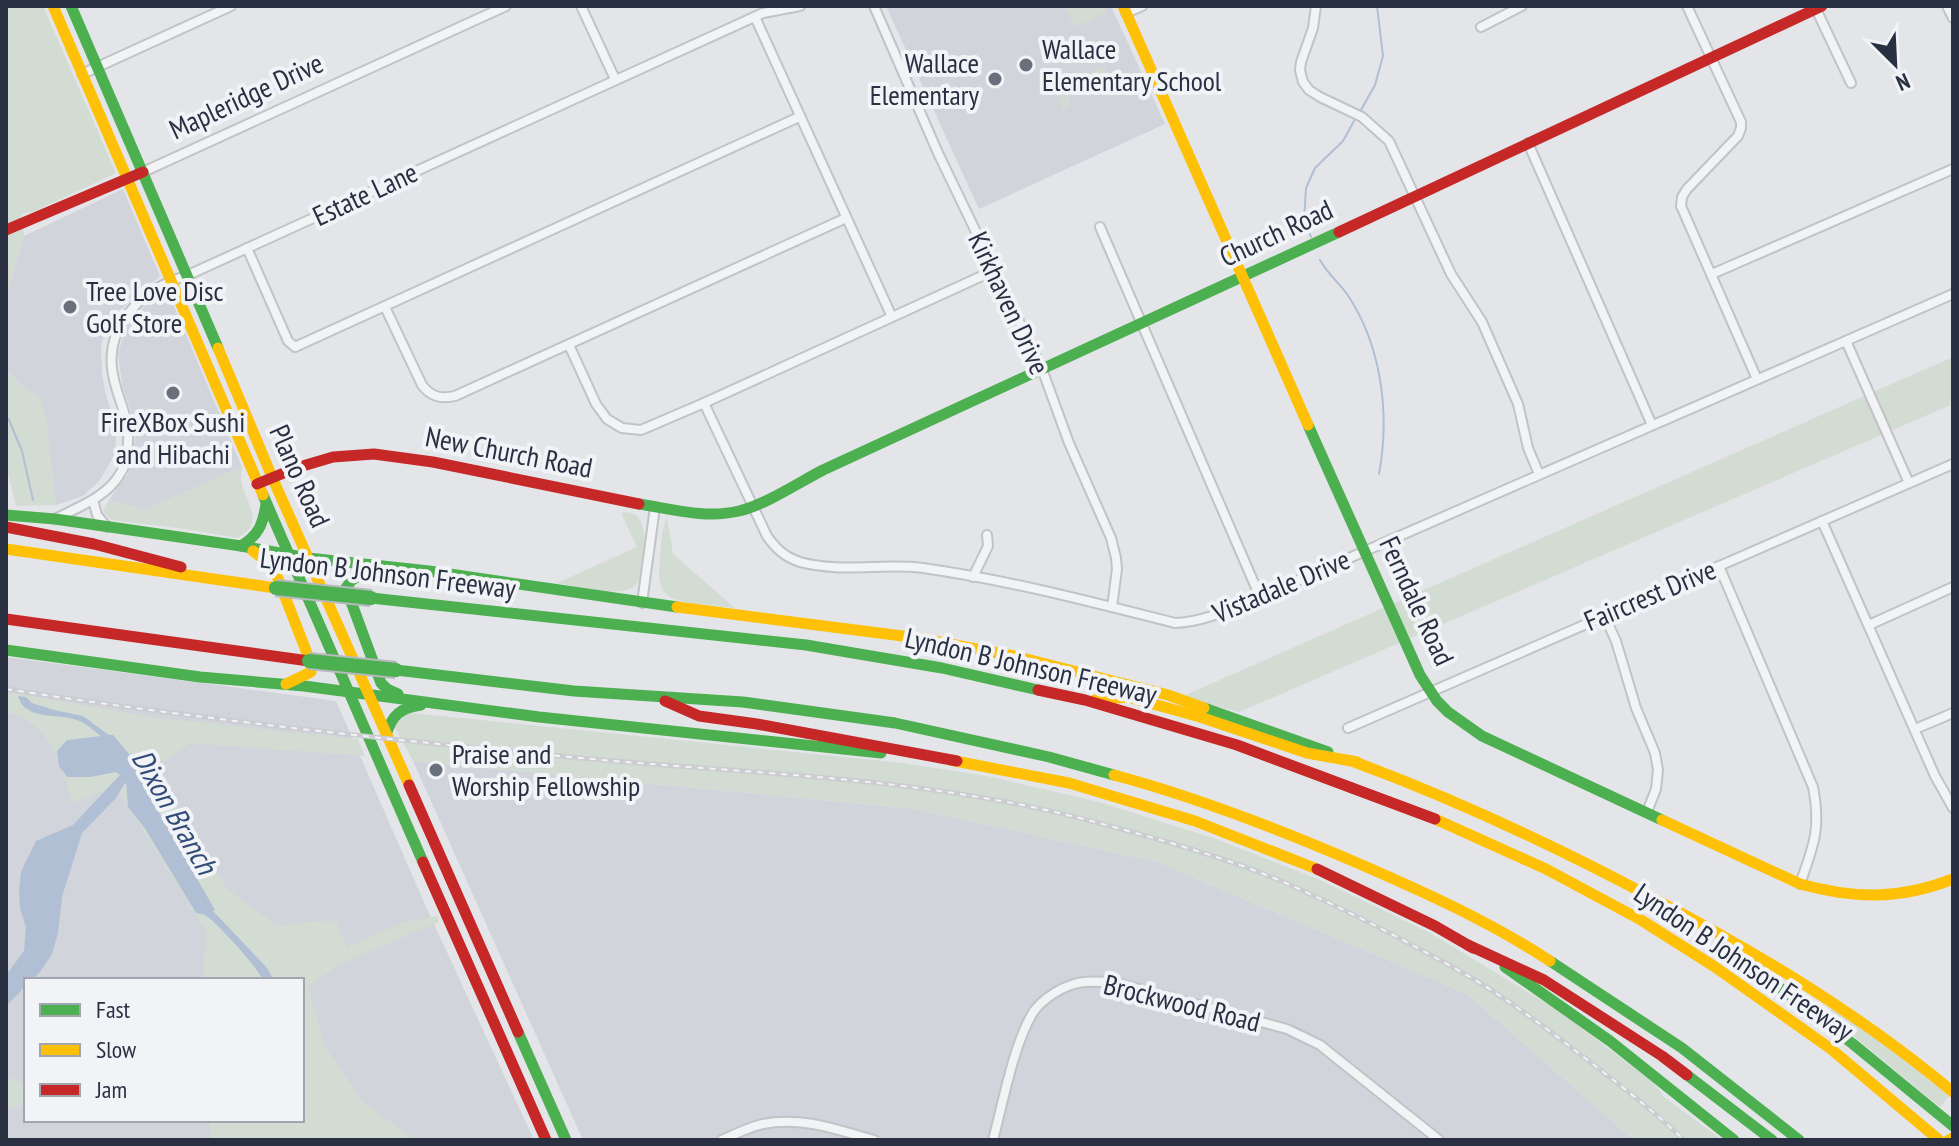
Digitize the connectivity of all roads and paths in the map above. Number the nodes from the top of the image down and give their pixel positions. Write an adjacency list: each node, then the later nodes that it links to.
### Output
1 (53, 6): 20 (main road, Plano Road)
2 (71, 6): 19 (main road, Plano Road)
3 (231, 6): 19 (street)
4 (506, 6): 26 (street, Mapleridge Drive)
5 (581, 6): 21 (street)
6 (800, 6): 15 (street, Estate Lane)
7 (874, 6): 33 (street, Kirkhaven Drive)
8 (1142, 6): 14 (street)
9 (1316, 6): 28 (street)
10 (1522, 6): 17 (street)
11 (1687, 6): 18 (street)
12 (1947, 6): 16 (street)
13 (1819, 7): 18 (main road, Church Road); 22 (street)
14 (1124, 9): 35 (main road, Ferndale Road)
15 (755, 17): 21 (street, Estate Lane); 23 (street)
16 (1953, 18)
17 (1481, 27)
18 (1711, 58): 24 (main road, Church Road); 34 (street)
19 (98, 67): 20 (street); 26 (main road, Plano Road)
20 (82, 74): 27 (main road, Plano Road)
21 (615, 79): 32 (street, Estate Lane)
22 (1851, 83)
23 (799, 117): 29 (street); 38 (street)
24 (1528, 143): 28 (main road, Church Road); 48 (street)
25 (1953, 169): 34 (street)
26 (143, 172): 27 (main road, Mapleridge Drive); 36 (main road, Plano Road)
27 (128, 179): 31 (main road, Mapleridge Drive); 36 (main road, Plano Road)
28 (1414, 197): 35 (main road, Church Road); 50 (street)
29 (846, 218): 39 (street); 42 (street)
30 (1100, 227): 40 (street)
31 (6, 230)
32 (247, 248): 36 (street, Estate Lane); 38 (street)
33 (995, 270): 39 (street); 44 (street, Kirkhaven Drive)
34 (1712, 274): 45 (street)
35 (1243, 277): 40 (main road, Church Road); 65 (main road, Ferndale Road)
36 (179, 278): 43 (main road, Plano Road); 46 (main road, Plano Road); 54 (street, Estate Lane)
37 (1953, 294): 41 (street, Vistadale Drive)
38 (385, 307): 42 (street)
39 (892, 317): 47 (street)
40 (1141, 323): 44 (main road, Church Road); 73 (street)
41 (1846, 341): 45 (street, Vistadale Drive); 52 (street)
42 (569, 345): 47 (street)
43 (206, 362): 46 (main road); 53 (main road, Plano Road)
44 (1042, 369): 57 (main road, Church Road); 75 (street, Kirkhaven Drive)
45 (1757, 379): 48 (street, Vistadale Drive)
46 (232, 383): 51 (main road, Plano Road)
47 (704, 403): 57 (street, Vistadale Drive)
48 (1652, 425): 50 (street, Vistadale Drive)
49 (1953, 464): 52 (street, Faircrest Drive)
50 (1539, 474): 65 (street, Vistadale Drive)
51 (272, 477): 53 (main road, New Church Road); 56 (main road, New Church Road); 67 (main road, Plano Road)
52 (1909, 483): 60 (street, Faircrest Drive)
53 (257, 484): 55 (main road, Plano Road)
54 (93, 500): 59 (street, Estate Lane); 61 (street)
55 (266, 503): 63 (main road); 66 (main road, Plano Road)
56 (655, 507): 57 (main road, New Church Road); 74 (street)
57 (752, 507): 71 (street, Vistadale Drive)
58 (9, 519): 59 (main road); 70 (main road)
59 (55, 519): 61 (main road)
60 (1822, 521): 69 (street, Faircrest Drive); 78 (street)
61 (108, 528): 63 (main road)
62 (987, 535): 71 (street)
63 (244, 547): 66 (main road); 80 (main road)
64 (6, 549): 70 (main road, Lyndon B Johnson Freeway)
65 (1364, 551): 73 (street, Vistadale Drive); 82 (main road, Ferndale Road)
66 (288, 554): 67 (main road); 81 (main road, Plano Road)
67 (308, 558): 68 (main road); 83 (main road, Plano Road)
68 (374, 564): 74 (main road); 85 (main road)
69 (1719, 566): 76 (street, Faircrest Drive); 99 (street)
70 (208, 575): 86 (main road, Lyndon B Johnson Freeway, bridge)
71 (973, 577): 75 (street, Vistadale Drive)
72 (1953, 587): 78 (street)
73 (1260, 597): 75 (street, Vistadale Drive)
74 (642, 603): 93 (main road)
75 (1112, 607)
76 (1604, 615): 82 (street, Faircrest Drive); 95 (street)
77 (6, 619): 84 (main road, bridge)
78 (1869, 625): 90 (street)
79 (6, 650): 80 (main road)
80 (285, 684): 81 (main road)
81 (347, 691): 83 (main road); 97 (main road, Plano Road)
82 (1431, 692): 89 (street, Faircrest Drive); 95 (main road, Ferndale Road)
83 (367, 693): 85 (main road); 91 (main road, Plano Road)
84 (654, 696): 92 (main road); 115 (main road)
85 (412, 700): 87 (main road)
86 (1085, 700): 93 (main road); 116 (main road, Lyndon B Johnson Freeway)
87 (440, 703): 91 (main road); 92 (main road)
88 (1953, 713): 90 (street)
89 (1348, 728)
90 (1915, 729): 94 (street)
91 (386, 735): 96 (main road, Plano Road)
92 (957, 761): 101 (main road)
93 (1357, 762): 100 (main road)
94 (1953, 808)
95 (1647, 812): 99 (main road, Ferndale Road)
96 (445, 870): 97 (main road); 102 (main road, Plano Road)
97 (430, 876): 103 (main road, Plano Road)
98 (1953, 879): 99 (main road, Ferndale Road)
99 (1800, 884)
100 (1720, 933): 104 (main road); 105 (main road)
101 (1468, 945): 113 (main road); 114 (main road)
102 (495, 982): 103 (main road); 108 (main road, Plano Road)
103 (479, 989): 107 (main road, Plano Road)
104 (1953, 1092)
105 (1953, 1126)
106 (857, 1138): 109 (street); 110 (street)
107 (546, 1140)
108 (566, 1140)
109 (722, 1140)
110 (874, 1140)
111 (993, 1140): 112 (street, Brockwood Road)
112 (1439, 1140)
113 (1734, 1140)
114 (1772, 1140)
115 (1799, 1140)
116 (1939, 1140)

